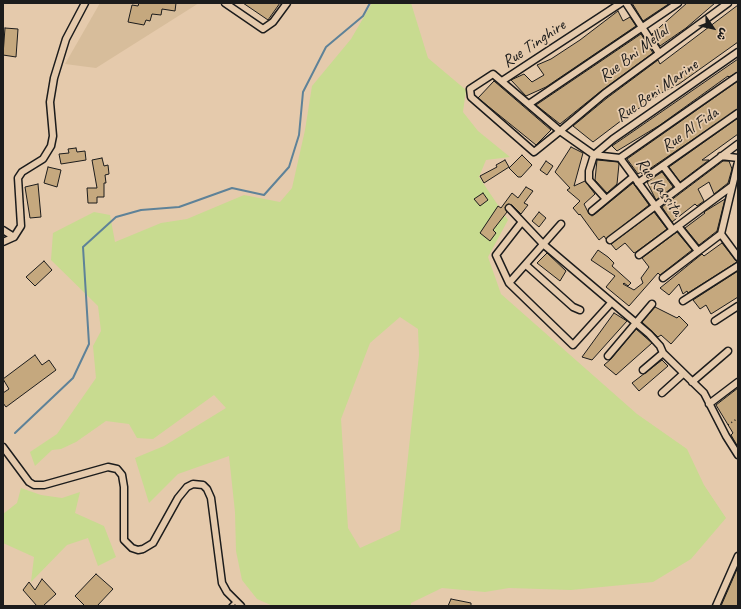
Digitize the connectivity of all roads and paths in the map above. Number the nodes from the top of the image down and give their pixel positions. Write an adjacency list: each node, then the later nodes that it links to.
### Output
1 (85, 3): 37 (street)
2 (224, 3): 3 (street)
3 (287, 3)
4 (621, 3): 13 (street, Rue Tinghire)
5 (626, 3): 8 (street)
6 (678, 3): 8 (street)
7 (728, 3): 10 (street, Rue Bni Mellal)
8 (642, 27): 10 (street); 14 (street)
9 (738, 52): 18 (street, Rue Beni Marine)
10 (659, 53): 16 (street, Rue Bni Mellal)
11 (493, 74): 13 (street, Rue Kassita); 16 (street, Rue Bni Mellal)
12 (738, 76): 20 (street)
13 (502, 82): 14 (street, Rue Kassita)
14 (529, 104): 16 (street, Rue Kassita)
15 (738, 113): 23 (street, Rue Al Fida)
16 (560, 131): 18 (street, Rue Kassita)
17 (738, 144): 19 (street)
18 (594, 155): 20 (street, Rue Kassita); 28 (street)
19 (721, 156): 21 (street); 27 (street)
20 (620, 158): 24 (street, Rue Kassita)
21 (738, 158)
22 (738, 162): 26 (street)
23 (663, 166): 25 (street, Rue Al Fida); 27 (street)
24 (633, 176): 25 (street, Rue Kassita); 28 (street)
25 (638, 183): 29 (street, Rue Kassita)
26 (732, 186): 34 (street); 36 (street)
27 (679, 187): 29 (street)
28 (606, 200): 31 (street)
29 (654, 205): 34 (street, Rue Kassita); 38 (street)
30 (509, 208): 32 (street)
31 (592, 211)
32 (521, 223): 40 (street); 47 (street)
33 (561, 224): 40 (street)
34 (676, 228): 41 (street, Rue Kassita); 42 (street)
35 (3, 230): 37 (street)
36 (721, 234): 41 (street); 43 (street)
37 (14, 237): 39 (street)
38 (610, 240)
39 (3, 242)
40 (543, 244): 44 (street); 49 (street)
41 (698, 251): 46 (street)
42 (639, 255)
43 (738, 257)
44 (526, 265): 47 (street); 52 (street)
45 (738, 266): 48 (street)
46 (663, 278)
47 (509, 283): 49 (street)
48 (683, 301)
49 (611, 304): 54 (street)
50 (652, 304): 54 (street)
51 (738, 306): 53 (street)
52 (580, 310)
53 (715, 321)
54 (637, 324): 56 (street); 57 (street)
55 (728, 351): 60 (street)
56 (662, 353): 58 (street); 59 (street)
57 (608, 356)
58 (643, 370)
59 (683, 374): 60 (street); 62 (street)
60 (692, 382): 63 (street)
61 (738, 382): 63 (street)
62 (662, 393)
63 (709, 404): 65 (street)
64 (738, 418): 65 (path)
65 (722, 429): 67 (street)
66 (3, 448): 69 (street)
67 (738, 455)
68 (738, 556): 71 (street)
69 (234, 604): 70 (street)
70 (241, 606)
71 (716, 606)

